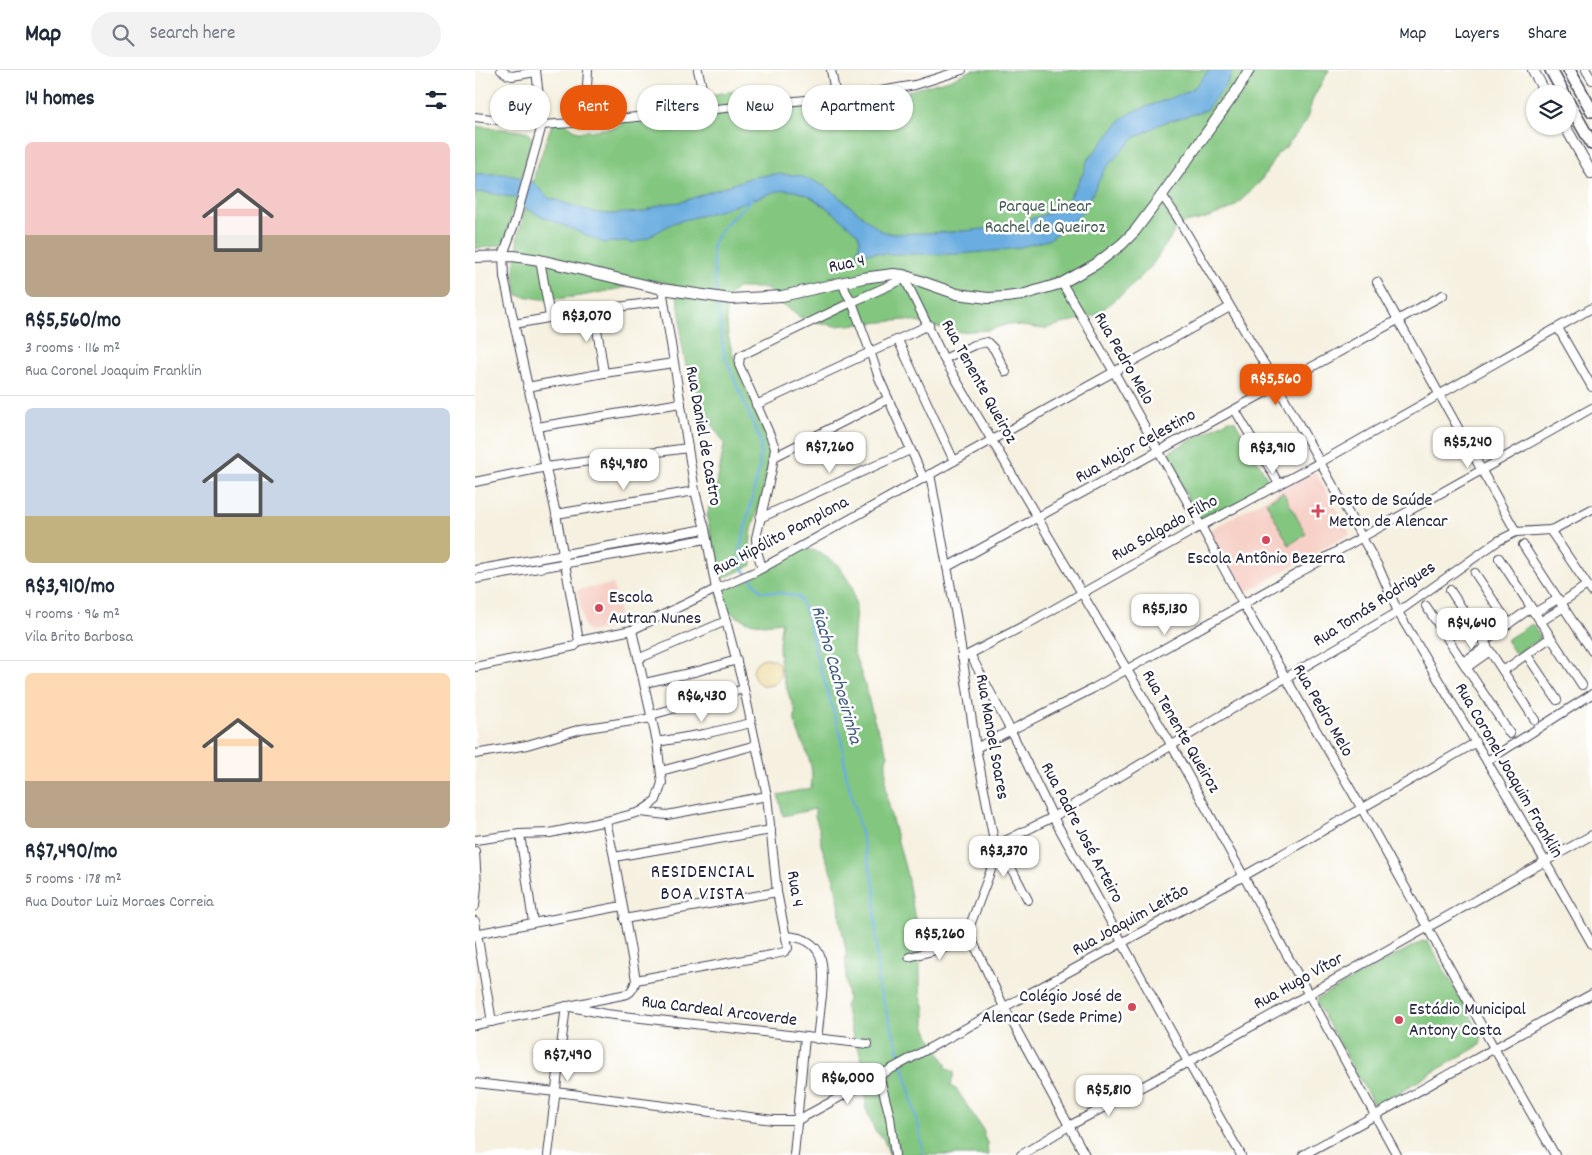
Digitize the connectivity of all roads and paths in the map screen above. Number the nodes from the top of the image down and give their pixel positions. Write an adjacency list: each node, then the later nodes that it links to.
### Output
1 (501, 70): 11 (street)
2 (588, 70): 14 (street)
3 (698, 70): 15 (street)
4 (831, 70): 16 (street)
5 (961, 70): 17 (street)
6 (1249, 70): 30 (main road, Rua 4)
7 (1533, 70): 18 (main road)
8 (1551, 70): 19 (highway)
9 (1569, 70): 22 (highway)
10 (1587, 70): 12 (street)
11 (536, 71): 13 (street)
12 (1592, 80)
13 (538, 85)
14 (587, 85)
15 (701, 85)
16 (834, 85)
17 (913, 85)
18 (1542, 85)
19 (1559, 85)
20 (802, 100): 21 (street)
21 (718, 109)
22 (1592, 111)
23 (1576, 116): 28 (highway)
24 (475, 117): 25 (street)
25 (490, 119)
26 (541, 130): 31 (street)
27 (1570, 135): 29 (main road)
28 (1592, 144)
29 (1592, 174)
30 (1162, 195): 37 (main road, Rua 4); 42 (street, Rua Coronel Joaquim Franklin)
31 (503, 255): 32 (main road, Rua 4); 33 (main road, Rua 4); 47 (street)
32 (475, 257)
33 (540, 260): 38 (main road, Rua 4); 45 (street)
34 (904, 276): 35 (main road, Rua 4); 37 (main road, Rua 4); 41 (street, Rua 4); 48 (street, Rua Tenente Queiroz)
35 (842, 282): 38 (main road, Rua 4); 41 (street)
36 (1377, 282): 46 (street)
37 (1062, 283): 55 (street, Rua Pedro Melo)
38 (662, 289): 40 (street, Rua Daniel de Castro)
39 (1443, 295): 46 (street, Rua Major Celestino)
40 (664, 302): 44 (street); 53 (street, Rua Daniel de Castro)
41 (851, 302): 51 (street); 63 (street, Rua 4)
42 (1230, 307): 55 (street, Rua Hipólito Pamplona); 58 (street, Rua Coronel Joaquim Franklin)
43 (1592, 308): 49 (street, Rua Salgado Filho)
44 (594, 310): 45 (street); 56 (street)
45 (550, 317): 47 (street)
46 (1398, 320): 58 (street, Rua Major Celestino); 60 (street)
47 (514, 324): 57 (street)
48 (929, 325): 50 (street); 52 (street, Rua Tenente Queiroz)
49 (1558, 328): 59 (street); 60 (street, Rua Salgado Filho)
50 (898, 340): 51 (street); 72 (street)
51 (871, 351): 61 (street); 63 (street)
52 (944, 359): 54 (street); 67 (street, Rua Tenente Queiroz)
53 (674, 364): 56 (street); 62 (street, Rua Daniel de Castro)
54 (1006, 372)
55 (1114, 372): 67 (street, Rua Hipólito Pamplona); 70 (street, Rua Pedro Melo)
56 (604, 373): 57 (street)
57 (527, 387): 66 (street)
58 (1278, 387): 65 (street, Rua Major Celestino); 73 (street, Rua Coronel Joaquim Franklin)
59 (1592, 387)
60 (1440, 395): 73 (street, Rua Salgado Filho); 75 (street)
61 (888, 400): 69 (street); 71 (street)
62 (681, 404): 66 (street); 68 (street, Rua Daniel de Castro)
63 (756, 405): 71 (street)
64 (1592, 408): 75 (street)
65 (1235, 410): 70 (street, Rua Major Celestino); 79 (street)
66 (537, 426): 74 (street)
67 (993, 440): 72 (street, Rua Hipólito Pamplona); 84 (street, Rua Tenente Queiroz)
68 (688, 448): 74 (street); 80 (street, Rua Daniel de Castro)
69 (910, 450): 77 (street); 83 (street)
70 (1159, 452): 84 (street, Rua Major Celestino); 85 (street, Rua Pedro Melo)
71 (774, 457): 83 (street)
72 (954, 461): 76 (street, Rua Hipólito Pamplona)
73 (1319, 463): 79 (street, Rua Salgado Filho); 89 (street, Rua Coronel Joaquim Franklin)
74 (546, 467): 78 (street); 82 (street)
75 (1481, 470): 88 (street); 89 (street)
76 (930, 474): 77 (street, Rua Hipólito Pamplona); 96 (street, Rua Manoel Soares)
77 (923, 478): 97 (street, Rua Hipólito Pamplona)
78 (475, 482)
79 (1279, 484): 85 (street, Rua Salgado Filho)
80 (695, 491): 82 (street); 86 (street, Rua Daniel de Castro)
81 (1592, 508): 87 (street, Rua Tomás Rodrigues)
82 (556, 514): 92 (street)
83 (761, 518): 97 (street)
84 (1038, 518): 96 (street, Rua Major Celestino); 106 (street, Rua Tenente Queiroz)
85 (1201, 526): 106 (street, Rua Salgado Filho); 108 (street, Rua Pedro Melo)
86 (705, 529): 90 (street, Rua Daniel de Castro); 92 (street)
87 (1550, 530): 88 (street, Rua Tomás Rodrigues); 102 (street)
88 (1516, 532): 111 (street, Rua Tomás Rodrigues)
89 (1361, 538): 108 (street); 111 (street, Rua Coronel Joaquim Franklin)
90 (706, 539): 94 (street); 103 (street, Rua Daniel de Castro)
91 (1523, 545): 107 (street)
92 (564, 554): 94 (street); 95 (street)
93 (1499, 558): 110 (street)
94 (565, 564): 100 (street); 117 (street)
95 (500, 566): 98 (street); 100 (street)
96 (947, 567): 123 (street, Rua Manoel Soares)
97 (759, 569): 103 (street, Rua Hipólito Pamplona)
98 (475, 570)
99 (1475, 573): 114 (street)
100 (501, 575): 101 (street)
101 (475, 579)
102 (1587, 585): 105 (street); 107 (street)
103 (716, 589): 112 (street, Rua Daniel de Castro); 115 (street, Rua Hipólito Pamplona)
104 (1450, 590): 118 (street)
105 (1592, 592)
106 (1083, 593): 120 (street, Rua Salgado Filho); 127 (street, Rua Tenente Queiroz)
107 (1561, 603): 110 (street); 113 (street); 119 (street)
108 (1243, 604): 127 (street); 129 (street, Rua Pedro Melo)
109 (1426, 606): 125 (street)
110 (1533, 611): 113 (street); 114 (street)
111 (1398, 612): 129 (street, Rua Tomás Rodrigues); 141 (street, Rua Coronel Joaquim Franklin)
112 (726, 621): 122 (street); 124 (street, Rua Daniel de Castro)
113 (1540, 622): 116 (street)
114 (1509, 624): 118 (street)
115 (632, 630): 117 (street, Rua Hipólito Pamplona); 122 (street)
116 (1550, 638): 121 (street); 131 (street)
117 (579, 640): 126 (street, Rua Hipólito Pamplona)
118 (1487, 646): 125 (street); 128 (street)
119 (1592, 651)
120 (970, 654): 123 (street, Rua Salgado Filho); 138 (street, Rua Padre José Arteiro)
121 (1527, 655): 128 (street); 134 (street)
122 (639, 658): 130 (street)
123 (962, 658): 144 (street, Rua Manoel Soares)
124 (737, 660): 130 (street); 132 (street, Rua Daniel de Castro)
125 (1465, 665): 139 (street)
126 (475, 666)
127 (1127, 670): 138 (street); 143 (street, Rua Tenente Queiroz)
128 (1503, 671): 136 (street)
129 (1286, 679): 143 (street, Rua Tomás Rodrigues); 149 (street, Rua Pedro Melo)
130 (645, 683): 135 (street)
131 (1582, 685)
132 (744, 689): 135 (street); 137 (street, Rua Daniel de Castro)
133 (1592, 694): 146 (street)
134 (1557, 700)
135 (651, 716): 140 (street); 145 (street)
136 (1535, 720)
137 (751, 723): 140 (street); 142 (street, Rua 4)
138 (1011, 731): 144 (street); 151 (street, Rua Padre José Arteiro)
139 (1510, 734)
140 (657, 742): 147 (street)
141 (1475, 743): 146 (street, Rua Coronel Joaquim Franklin); 149 (street, Rua Joaquim Leitão)
142 (756, 745): 147 (street); 148 (street, Rua 4)
143 (1172, 746): 151 (street, Rua Tomás Rodrigues); 161 (street, Rua Tenente Queiroz)
144 (976, 748): 157 (street, Rua Manoel Soares)
145 (475, 754)
146 (1487, 762): 160 (street, Rua Coronel Joaquim Franklin)
147 (661, 771): 150 (street)
148 (767, 796): 150 (street); 153 (street, Rua 4)
149 (1362, 809): 161 (street, Rua Joaquim Leitão); 169 (street, Rua Pedro Melo)
150 (640, 812): 152 (street)
151 (1053, 817): 157 (street, Rua Tomás Rodrigues); 173 (street, Rua Padre José Arteiro)
152 (606, 821): 154 (street); 159 (street)
153 (771, 830): 159 (street); 162 (street, Rua 4)
154 (520, 834): 156 (street); 168 (street)
155 (1592, 835): 160 (street, Rua Hugo Vítor)
156 (475, 840)
157 (995, 846): 163 (street); 172 (street, Rua Manoel Soares)
158 (475, 851): 164 (street)
159 (614, 858): 165 (street)
160 (1544, 861): 169 (street, Rua Hugo Vítor); 174 (street, Rua Coronel Joaquim Franklin)
161 (1244, 876): 173 (street, Rua Joaquim Leitão); 178 (street, Rua Tenente Queiroz)
162 (777, 892): 166 (street); 171 (street, Rua 4)
163 (1028, 900)
164 (475, 906)
165 (622, 906): 166 (street); 168 (street)
166 (624, 919): 177 (street)
167 (475, 921): 170 (street)
168 (533, 922): 170 (street)
169 (1428, 927): 178 (street, Rua Hugo Vítor); 187 (street, Rua Pedro Melo)
170 (476, 934): 182 (street)
171 (786, 936): 175 (street, Rua 4); 185 (street)
172 (971, 940): 176 (street); 181 (street)
173 (1122, 943): 181 (street, Rua Joaquim Leitão); 188 (street, Rua Padre José Arteiro)
174 (1592, 944)
175 (785, 952): 177 (street, Rua Cardeal Arcoverde)
176 (909, 957)
177 (635, 983): 180 (street, Rua Cardeal Arcoverde)
178 (1309, 994): 188 (street, Rua Hugo Vítor); 192 (street, Rua Tenente Queiroz)
179 (1592, 994): 187 (street)
180 (566, 1006): 182 (street, Rua Cardeal Arcoverde); 184 (street, Rua Cardeal Arcoverde); 191 (street)
181 (1004, 1008): 189 (street, Rua Joaquim Leitão); 194 (street)
182 (492, 1022): 183 (street, Rua Cardeal Arcoverde)
183 (475, 1025)
184 (805, 1037): 185 (street, Rua Cardeal Arcoverde); 193 (street)
185 (817, 1039): 186 (street, Rua Cardeal Arcoverde)
186 (868, 1044)
187 (1494, 1048): 192 (street); 203 (street, Rua Pedro Melo)
188 (1187, 1062): 194 (street, Rua Hugo Vítor); 200 (street, Rua Padre José Arteiro)
189 (879, 1075): 193 (street, Rua Joaquim Leitão); 197 (street)
190 (475, 1084): 191 (street)
191 (556, 1092): 193 (street); 195 (street)
192 (1376, 1116): 201 (street); 202 (street, Rua Tenente Queiroz)
193 (798, 1120): 196 (street)
194 (1069, 1126): 198 (street, Rua Hugo Vítor); 199 (street)
195 (548, 1155)
196 (794, 1155)
197 (895, 1155)
198 (1021, 1155)
199 (1085, 1155)
200 (1241, 1155)
201 (1303, 1155)
202 (1397, 1155)
203 (1555, 1155)

